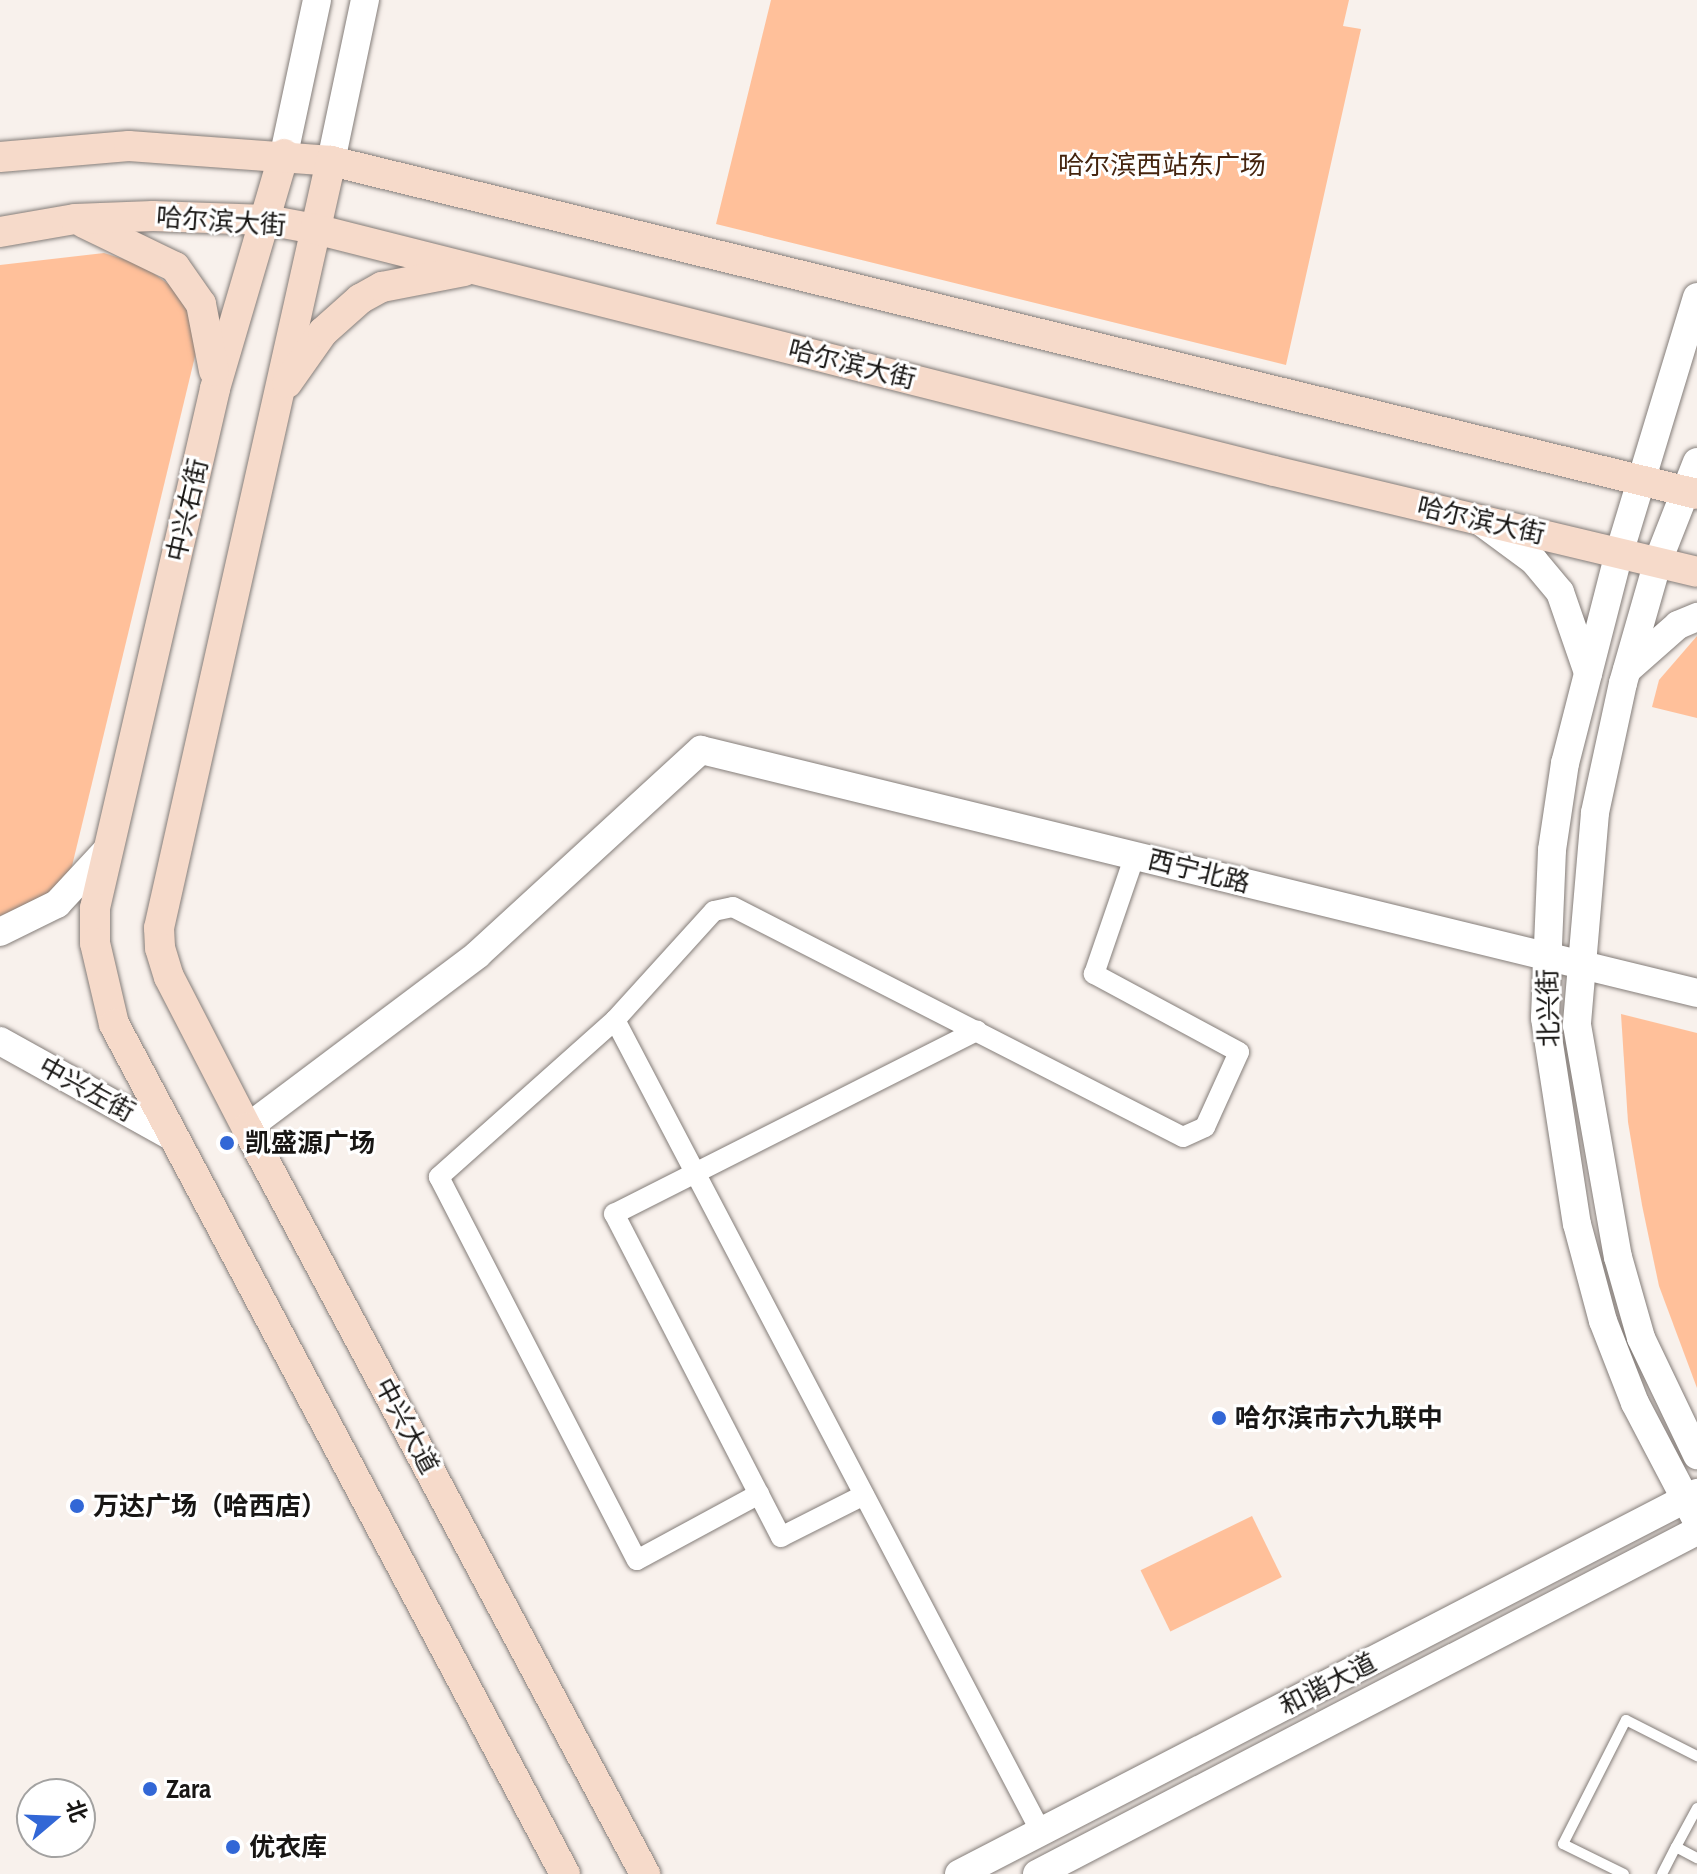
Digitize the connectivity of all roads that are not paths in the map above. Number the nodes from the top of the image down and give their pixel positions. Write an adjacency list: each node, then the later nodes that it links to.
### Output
1 (317, 0): 3 (main road, 中兴右街)
2 (365, 0): 5 (main road)
3 (284, 154): 4 (main road); 5 (main road); 7 (main road, 中兴右街)
4 (0, 157)
5 (331, 161): 8 (main road); 15 (main road)
6 (75, 219): 7 (main road, 哈尔滨大街); 9 (main road, 哈尔滨大街); 12 (main road)
7 (267, 220): 8 (main road, 哈尔滨大街); 12 (main road, 中兴右街)
8 (315, 229): 10 (main road, 哈尔滨大街); 13 (main road)
9 (0, 232)
10 (475, 269): 13 (main road); 17 (main road, 哈尔滨大街)
11 (1697, 297): 15 (main road, 北兴街)
12 (215, 389): 24 (main road, 中兴右街)
13 (275, 401): 33 (main road, 中兴大道)
14 (1697, 462): 16 (main road, 北兴街)
15 (1643, 480): 16 (main road); 18 (main road, 北兴街)
16 (1693, 493): 19 (main road, 北兴街)
17 (1480, 521): 18 (main road, 哈尔滨大街); 23 (main road)
18 (1619, 553): 19 (main road, 哈尔滨大街); 23 (main road, 北兴街)
19 (1658, 561): 20 (main road, 哈尔滨大街); 22 (main road, 北兴街)
20 (1697, 572)
21 (1697, 617): 22 (main road)
22 (1627, 671): 28 (main road, 北兴街)
23 (1588, 673): 27 (main road, 北兴街)
24 (109, 848): 26 (main road); 34 (main road, 中兴右街)
25 (1135, 855): 27 (main road, 西宁北路); 31 (street); 33 (main road, 西宁北路)
26 (0, 932)
27 (1547, 957): 28 (main road, 西宁北路); 39 (main road, 北兴街)
28 (1581, 965): 29 (main road, 西宁北路); 36 (main road, 北兴街)
29 (1697, 993)
30 (615, 1020): 31 (street); 35 (street); 37 (street)
31 (977, 1031): 35 (street)
32 (0, 1041): 34 (main road, 中兴左街)
33 (247, 1128): 47 (main road, 中兴大道)
34 (174, 1138): 46 (main road)
35 (695, 1172): 37 (street); 38 (street)
36 (1697, 1455)
37 (759, 1494): 38 (street)
38 (864, 1495): 43 (street)
39 (1693, 1504): 43 (main road, 和谐大道)
40 (1697, 1531): 49 (main road, 和谐大道)
41 (1697, 1756): 50 (lane)
42 (1697, 1808): 44 (lane)
43 (1041, 1832): 48 (main road, 和谐大道)
44 (1676, 1847): 45 (lane); 51 (lane)
45 (1697, 1858)
46 (565, 1874)
47 (645, 1874)
48 (959, 1874)
49 (1037, 1874)
50 (1624, 1874)
51 (1662, 1874)

